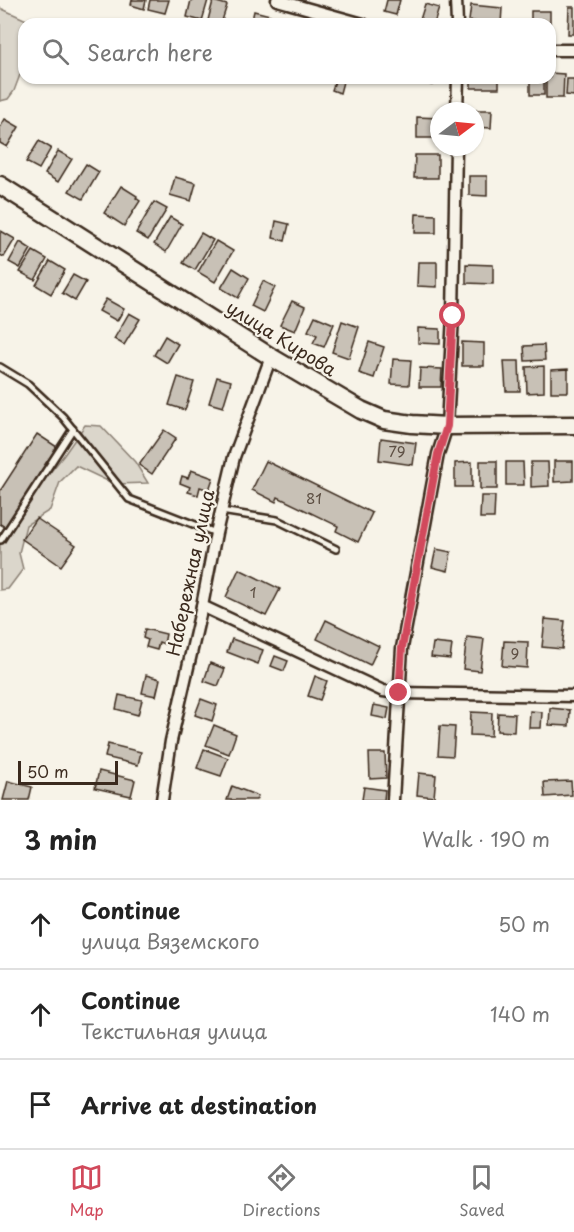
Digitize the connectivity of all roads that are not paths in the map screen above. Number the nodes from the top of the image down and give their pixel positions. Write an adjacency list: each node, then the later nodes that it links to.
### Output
1 (277, 0): 3 (street)
2 (456, 0): 4 (street)
3 (342, 18)
4 (457, 18)
5 (556, 50): 6 (street)
6 (574, 50)
7 (458, 84): 8 (street)
8 (457, 102)
9 (456, 156): 14 (street)
10 (0, 185): 11 (main road, улица Кирова)
11 (271, 357): 14 (main road, улица Кирова); 16 (street, Набережная улица)
12 (0, 368): 15 (lane)
13 (574, 425): 14 (main road, улица Кирова)
14 (447, 426): 21 (street)
15 (73, 429): 17 (lane); 18 (lane)
16 (221, 511): 17 (street, Набережная улица); 19 (lane)
17 (216, 533): 20 (street, Набережная улица)
18 (0, 540)
19 (336, 549)
20 (202, 606): 21 (street); 23 (street, Набережная улица)
21 (399, 693): 22 (street); 24 (street)
22 (574, 696)
23 (162, 800)
24 (393, 800)

